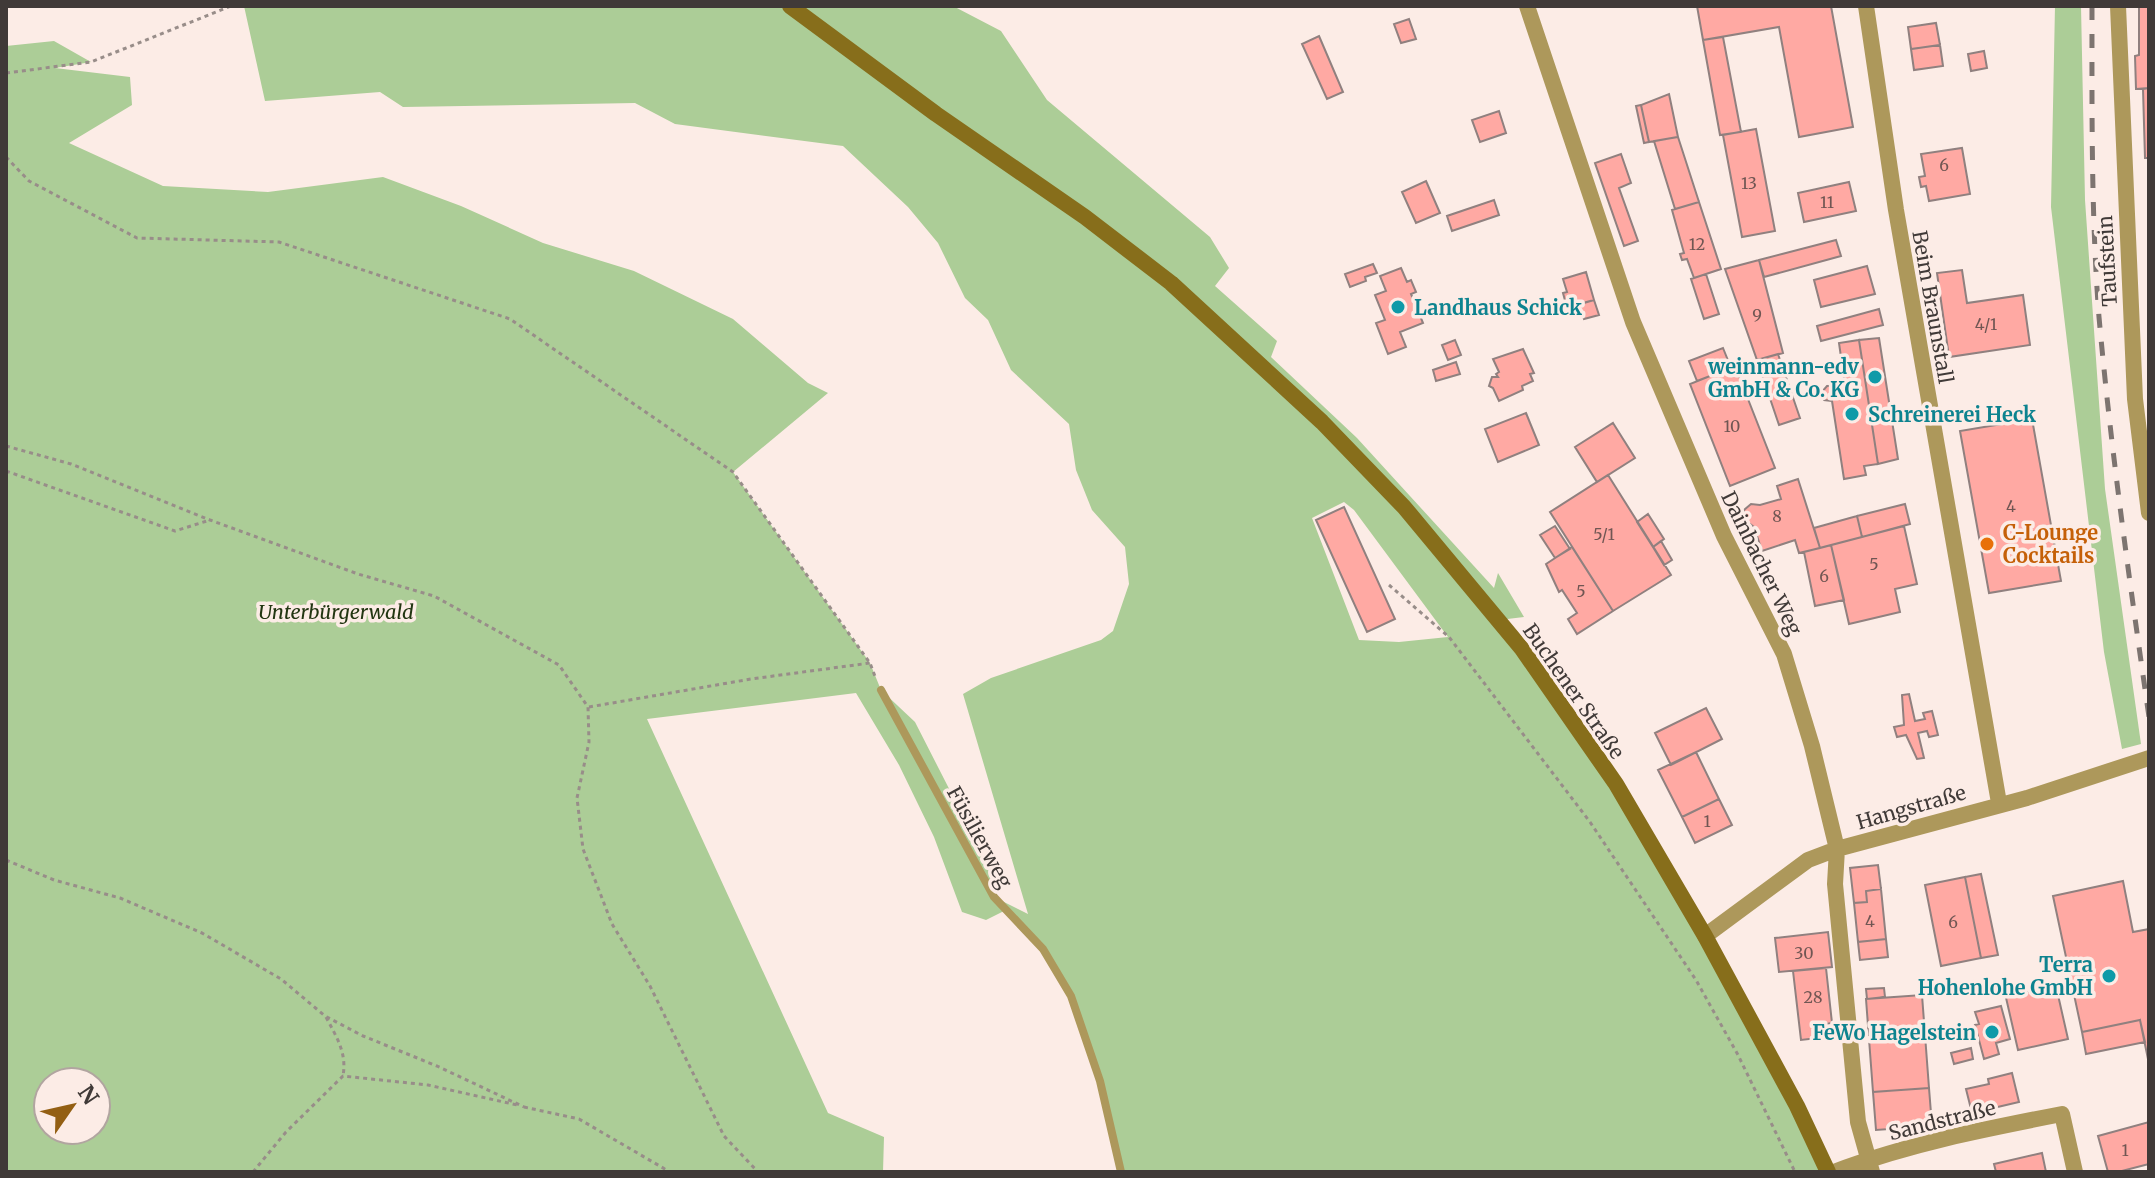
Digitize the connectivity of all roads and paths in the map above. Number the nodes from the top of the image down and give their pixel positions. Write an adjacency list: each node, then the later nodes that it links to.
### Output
1 (231, 6): 6 (path)
2 (790, 6): 19 (main road, Buchener Straße)
3 (1527, 6): 17 (street, Dainbacher Weg)
4 (1866, 6): 16 (street, Beim Braunstall)
5 (2118, 6): 10 (street, Taufstein)
6 (6, 73)
7 (6, 157): 14 (path)
8 (6, 446): 11 (path)
9 (6, 471): 11 (path)
10 (2149, 513)
11 (210, 520): 14 (path)
12 (1389, 585): 28 (path)
13 (881, 690): 27 (lane, Füsilierweg)
14 (588, 707): 26 (path)
15 (2149, 758): 16 (street, Hangstraße)
16 (1999, 803): 17 (street, Hangstraße)
17 (1837, 849): 19 (street, Hangstraße); 23 (street, Dainbacher Weg)
18 (6, 860): 20 (path)
19 (1705, 936): 29 (main road, Buchener Straße)
20 (325, 1016): 21 (path); 22 (path)
21 (343, 1076): 22 (path); 24 (path)
22 (524, 1107): 25 (path)
23 (1869, 1166): 29 (street, Sandstraße); 30 (street, Sandstraße)
24 (253, 1172)
25 (670, 1172)
26 (758, 1172)
27 (1121, 1172)
28 (1795, 1172)
29 (1831, 1172)
30 (2075, 1172)

